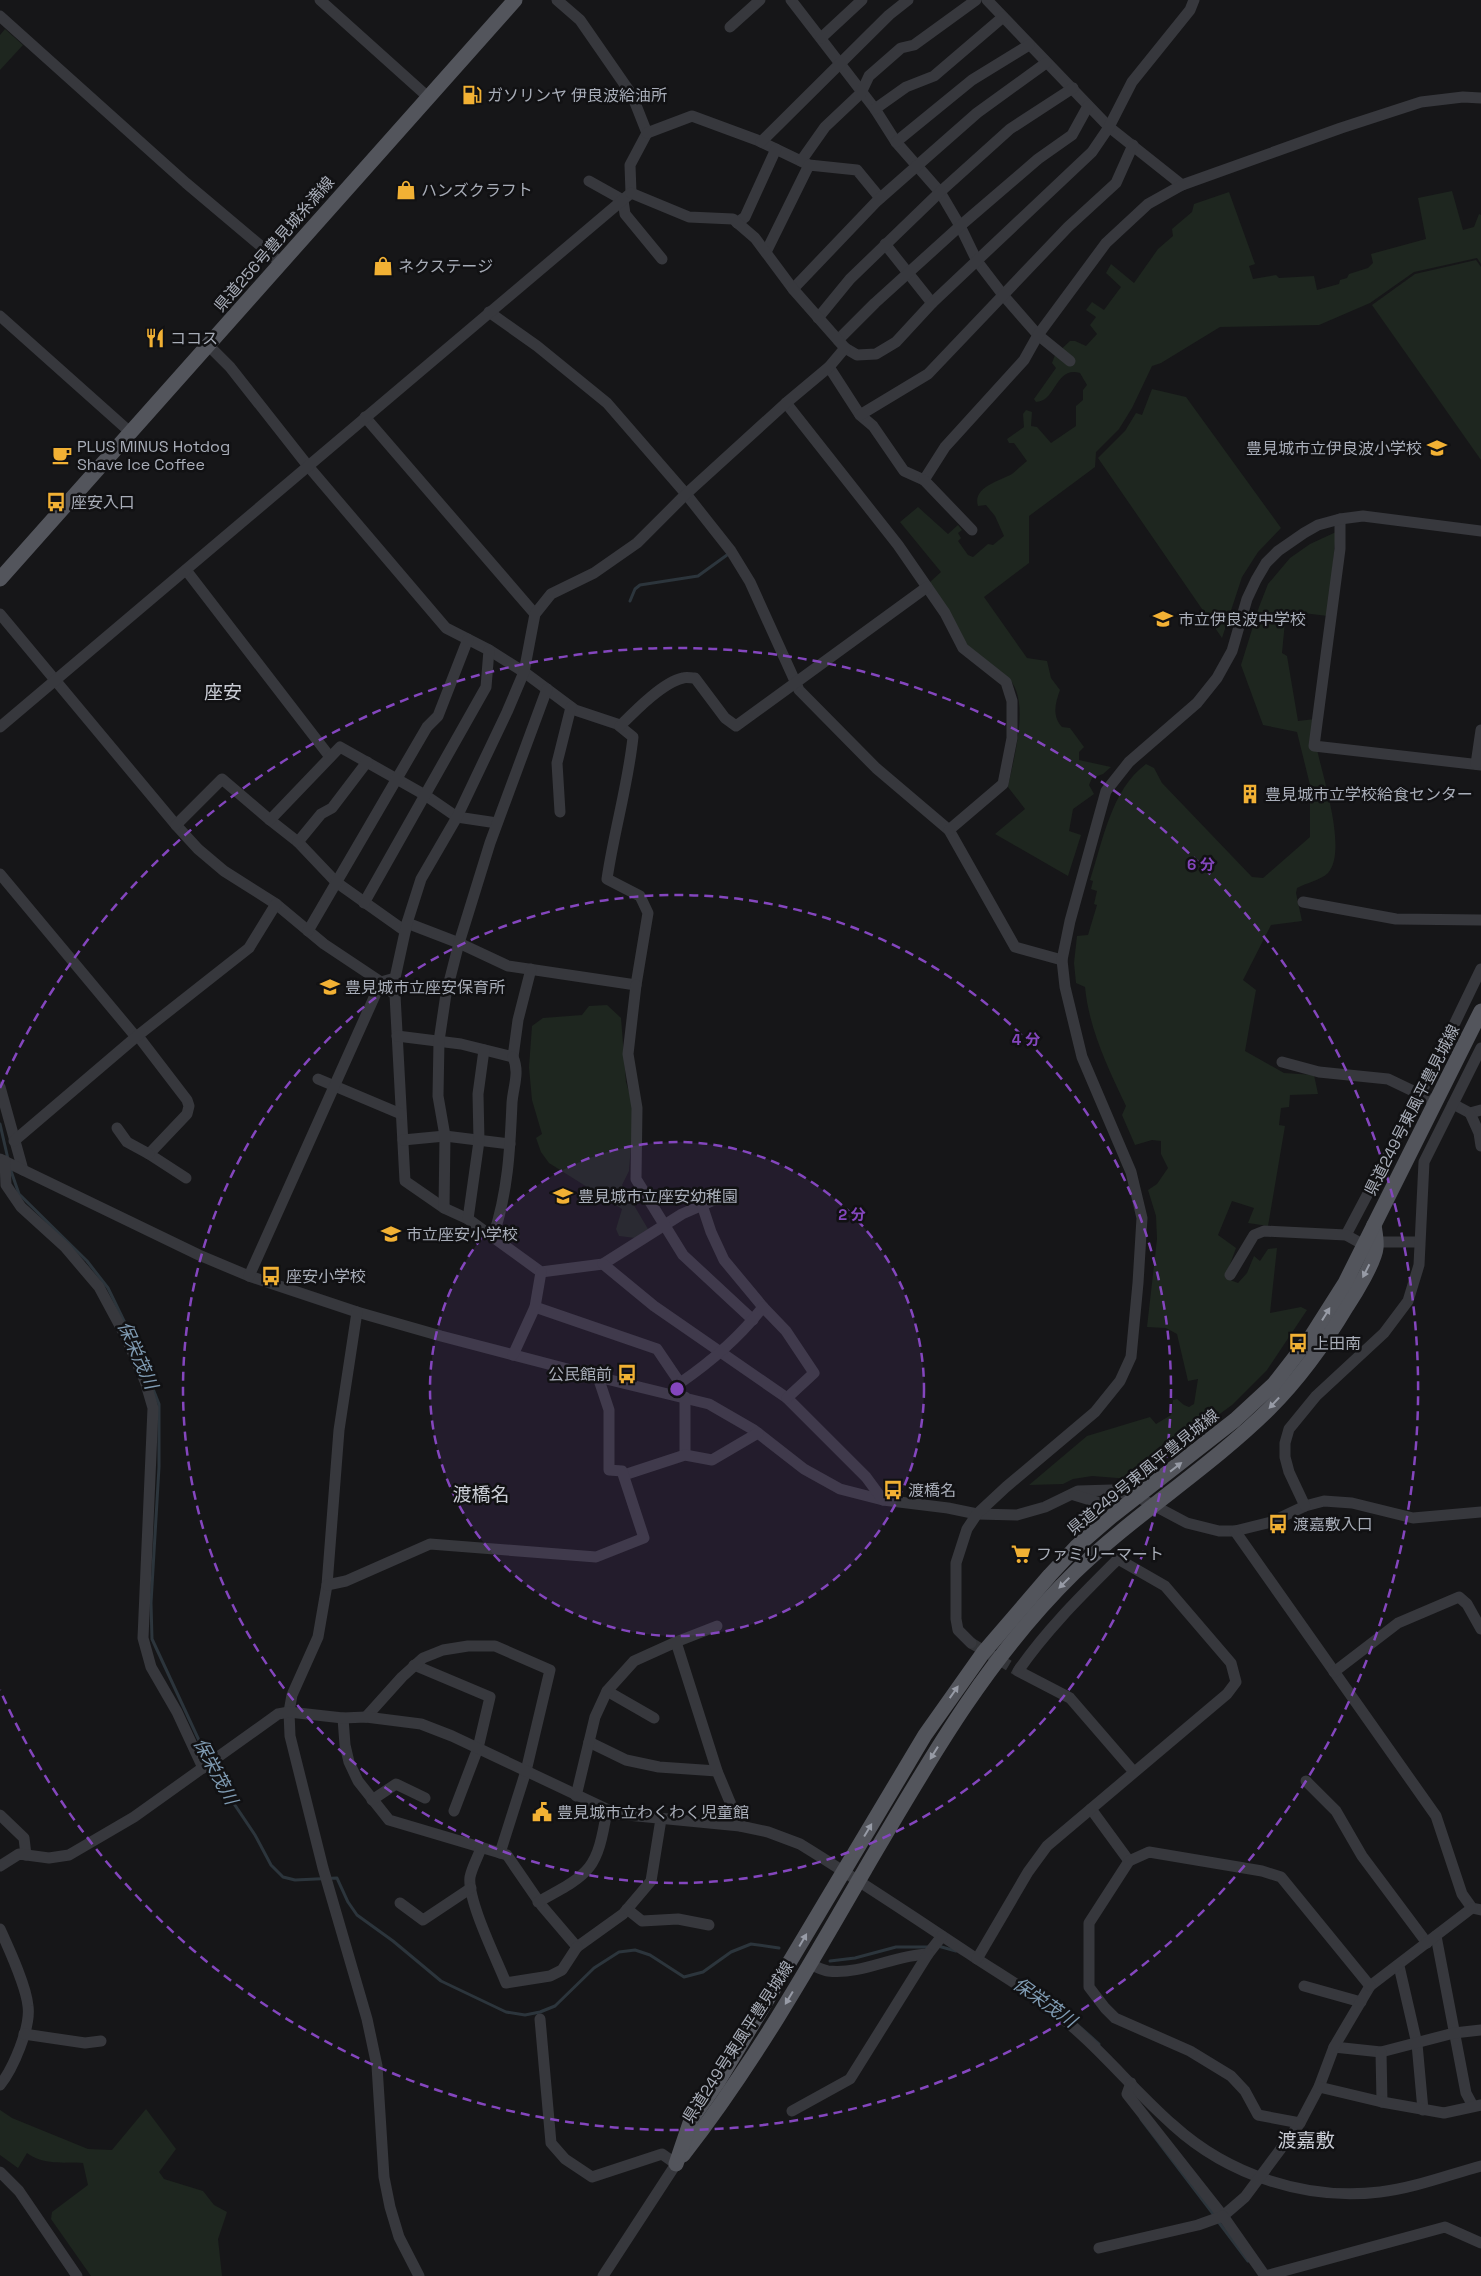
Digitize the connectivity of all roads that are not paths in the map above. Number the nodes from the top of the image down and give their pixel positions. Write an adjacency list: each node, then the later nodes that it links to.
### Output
1 (320, 0): 20 (street)
2 (515, 0): 20 (main road, 県道256号豊見城糸満線)
3 (556, 0): 25 (street)
4 (760, 0): 13 (street)
5 (791, 0): 14 (street)
6 (862, 0): 14 (street)
7 (908, 0): 17 (street)
8 (976, 0): 19 (street)
9 (986, 0): 12 (street)
10 (1194, 0): 24 (street)
11 (0, 16): 43 (street)
12 (1003, 17): 15 (street); 23 (street)
13 (730, 27)
14 (821, 38): 17 (street)
15 (1029, 44): 16 (street); 27 (street)
16 (1046, 63): 18 (street); 31 (street)
17 (840, 64): 19 (street); 26 (street)
18 (1073, 88): 22 (street); 34 (street)
19 (861, 93): 23 (street); 30 (street)
20 (428, 97): 43 (main road, 県道256号豊見城糸満線)
21 (1481, 98): 33 (street)
22 (1088, 106): 24 (street); 38 (street)
23 (874, 110): 27 (street)
24 (1109, 126): 28 (street); 42 (street)
25 (646, 133): 26 (street); 35 (street)
26 (761, 142): 29 (street)
27 (896, 142): 31 (street)
28 (1132, 145): 33 (street); 46 (street)
29 (776, 149): 30 (street); 37 (street)
30 (805, 163): 36 (street); 40 (street)
31 (917, 166): 34 (street); 36 (street)
32 (589, 180): 35 (street)
33 (1182, 185): 51 (street)
34 (940, 192): 38 (street); 39 (street)
35 (627, 196): 37 (street); 41 (street); 48 (street)
36 (880, 198): 45 (street)
37 (737, 222): 40 (street)
38 (960, 226): 42 (street); 44 (street)
39 (886, 244): 44 (street); 50 (street)
40 (766, 252): 45 (street)
41 (662, 259)
42 (977, 261): 46 (street); 47 (street)
43 (281, 263): 53 (main road, 県道256号豊見城糸満線)
44 (909, 273): 47 (street); 52 (street)
45 (793, 289): 50 (street)
46 (1003, 295): 51 (street); 57 (street)
47 (932, 303): 52 (street)
48 (489, 312): 58 (street); 62 (street)
49 (0, 316): 59 (street)
50 (818, 318): 52 (street)
51 (1038, 335): 54 (street); 61 (street)
52 (842, 344): 55 (street)
53 (208, 345): 59 (main road, 県道256号豊見城糸満線); 60 (street)
54 (1070, 361)
55 (829, 367): 56 (street); 57 (street)
56 (786, 403): 62 (street); 68 (street)
57 (860, 415): 61 (street)
58 (365, 417): 60 (street); 70 (street)
59 (130, 432): 67 (main road, 県道256号豊見城糸満線)
60 (308, 466): 66 (street); 71 (street)
61 (924, 480): 64 (street)
62 (686, 494): 70 (street); 75 (street)
63 (1340, 519): 65 (street); 83 (street); 102 (street)
64 (972, 530)
65 (1481, 531)
66 (186, 570): 74 (street); 81 (street)
67 (0, 579)
68 (928, 587): 75 (street); 91 (street)
69 (0, 614): 74 (street)
70 (535, 614): 73 (street)
71 (468, 639): 72 (street); 84 (street)
72 (489, 650): 73 (street); 85 (street)
73 (524, 672): 76 (street); 87 (street)
74 (55, 680): 79 (street); 90 (street)
75 (796, 683): 78 (street); 91 (street)
76 (547, 689): 77 (street); 89 (street)
77 (571, 707): 78 (street); 86 (street)
78 (620, 726): 106 (street)
79 (0, 727)
80 (1481, 730): 83 (street)
81 (330, 757): 82 (street); 88 (street)
82 (367, 762): 84 (street); 92 (street)
83 (1479, 765)
84 (397, 778): 85 (street); 94 (street)
85 (425, 795): 87 (street); 96 (street)
86 (560, 812)
87 (457, 817): 89 (street); 99 (street)
88 (270, 820): 90 (street); 92 (street)
89 (497, 823): 101 (street)
90 (176, 826): 97 (street)
91 (949, 830): 102 (street)
92 (298, 842): 94 (street)
93 (0, 874): 108 (street)
94 (336, 882): 96 (street); 100 (street)
95 (1303, 902): 98 (street)
96 (364, 903): 99 (street)
97 (276, 904): 100 (street); 108 (street)
98 (1481, 920)
99 (406, 927): 101 (street); 105 (street)
100 (308, 931): 105 (street)
101 (459, 943): 104 (street); 110 (street)
102 (1062, 960): 166 (street)
103 (1481, 969): 118 (street)
104 (531, 970): 106 (street); 113 (street)
105 (381, 982): 109 (street); 117 (street)
106 (636, 985): 137 (street)
107 (1481, 1011): 119 (main road, 県道249号東風平豊見城線)
108 (137, 1036): 126 (street); 130 (street)
109 (397, 1036): 110 (street); 122 (street)
110 (439, 1041): 112 (street); 124 (street)
111 (1481, 1048): 120 (street)
112 (484, 1050): 113 (street); 127 (street)
113 (513, 1057): 128 (street)
114 (1282, 1062): 118 (street)
115 (318, 1079): 117 (street)
116 (0, 1087): 126 (street)
117 (334, 1087): 122 (street); 144 (street)
118 (1420, 1095): 119 (street); 138 (street)
119 (1436, 1102): 141 (main road, 県道249号東風平豊見城線)
120 (1453, 1104): 121 (street); 140 (street)
121 (1476, 1111): 129 (street)
122 (401, 1114): 125 (street)
123 (117, 1128): 130 (street)
124 (445, 1136): 125 (street); 127 (street); 135 (street)
125 (403, 1140): 135 (street)
126 (14, 1141): 131 (street)
127 (479, 1141): 128 (street); 136 (street)
128 (510, 1144): 139 (street)
129 (1481, 1146)
130 (149, 1154): 132 (street)
131 (10, 1163): 144 (street); 183 (street)
132 (186, 1178)
133 (721, 1197): 134 (street)
134 (702, 1205): 137 (street); 147 (street)
135 (444, 1208): 136 (street)
136 (468, 1219): 139 (street)
137 (664, 1225): 142 (street); 149 (street)
138 (1346, 1236): 141 (street); 145 (street)
139 (493, 1237): 143 (street)
140 (1419, 1242): 141 (street); 164 (street)
141 (1370, 1243): 161 (main road, 県道249号東風平豊見城線, one-way to 141); 163 (main road, 県道249号東風平豊見城線, one-way to 163)
142 (603, 1264): 143 (street); 150 (street)
143 (541, 1272): 146 (street)
144 (249, 1276): 148 (street)
145 (1230, 1276)
146 (535, 1307): 151 (street); 153 (street)
147 (763, 1307): 149 (street); 156 (street)
148 (357, 1312): 151 (street); 169 (street)
149 (753, 1320): 150 (street)
150 (720, 1354): 153 (street); 156 (street)
151 (514, 1355): 152 (street)
152 (598, 1377): 154 (street); 159 (street)
153 (680, 1383): 154 (street)
154 (672, 1394): 155 (street)
155 (686, 1397): 157 (street); 158 (street)
156 (786, 1398): 162 (street)
157 (758, 1432): 158 (street); 162 (street)
158 (685, 1455): 159 (street)
159 (624, 1475): 169 (street)
160 (1069, 1494): 161 (street); 166 (street); 167 (street)
161 (1138, 1497): 163 (street); 167 (main road, 県道249号東風平豊見城線)
162 (883, 1500): 166 (street)
163 (1154, 1505): 168 (street); 203 (main road, 県道249号東風平豊見城線, one-way to 203)
164 (1305, 1506): 165 (street); 168 (street)
165 (1481, 1512)
166 (978, 1514): 173 (street)
167 (1101, 1526): 202 (main road, 県道249号東風平豊見城線, one-way to 167)
168 (1235, 1530): 175 (street)
169 (327, 1585): 177 (street)
170 (717, 1626): 172 (street)
171 (1481, 1629): 175 (street)
172 (676, 1642): 176 (street); 185 (street)
173 (971, 1643)
174 (414, 1665): 178 (street); 182 (street); 184 (street)
175 (1334, 1672): 207 (street)
176 (607, 1691): 180 (street); 181 (street)
177 (289, 1712): 179 (street); 183 (street); 246 (street)
178 (366, 1717): 179 (street); 182 (street)
179 (343, 1718): 190 (street)
180 (654, 1718)
181 (589, 1742): 185 (street); 188 (street)
182 (478, 1748): 184 (street); 192 (street)
183 (204, 1768): 199 (street)
184 (526, 1771): 188 (street); 198 (street)
185 (717, 1771): 196 (street)
186 (1134, 1772): 186 (street); 191 (street)
187 (1306, 1781): 213 (street)
188 (576, 1796): 193 (street)
189 (425, 1798): 190 (street)
190 (372, 1800): 197 (street)
191 (1091, 1809): 200 (street); 216 (street)
192 (454, 1810)
193 (607, 1810): 195 (street); 205 (street)
194 (0, 1815): 199 (street)
195 (661, 1819): 196 (street); 208 (street)
196 (740, 1826): 202 (street)
197 (481, 1848): 198 (street); 204 (street)
198 (500, 1853): 205 (street)
199 (26, 1855): 201 (street)
200 (1129, 1861): 220 (street); 237 (street)
201 (0, 1866)
202 (843, 1872): 203 (street); 238 (main road, 県道249号東風平豊見城線, one-way to 202)
203 (858, 1881): 211 (street); 217 (main road, 県道249号東風平豊見城線)
204 (471, 1888): 206 (street); 214 (street)
205 (538, 1902): 214 (street)
206 (400, 1903)
207 (1476, 1909): 212 (street)
208 (627, 1910): 209 (street); 214 (street)
209 (709, 1924)
210 (0, 1929): 225 (street)
211 (942, 1936): 215 (street); 216 (street)
212 (1436, 1936): 213 (street); 224 (street)
213 (1427, 1943): 218 (street)
214 (577, 1947)
215 (928, 1954): 217 (street); 236 (street)
216 (977, 1959): 230 (street)
217 (810, 1964): 238 (main road, 県道249号東風平豊見城線, one-way to 238)
218 (1399, 1966): 220 (street); 227 (street)
219 (1304, 1986): 221 (street)
220 (1370, 1986): 221 (street)
221 (1361, 2002): 228 (street)
222 (540, 2018): 238 (street)
223 (1481, 2030): 224 (street)
224 (1454, 2033): 227 (street); 234 (street)
225 (24, 2034): 226 (street); 231 (street)
226 (101, 2041)
227 (1416, 2044): 229 (street); 235 (street)
228 (1334, 2047): 229 (street); 232 (street)
229 (1381, 2052): 233 (street)
230 (1131, 2084): 241 (street); 242 (street)
231 (0, 2085)
232 (1319, 2087): 233 (street); 237 (street)
233 (1382, 2102): 235 (street)
234 (1477, 2105): 235 (street)
235 (1423, 2110)
236 (792, 2111)
237 (1300, 2123): 241 (street)
238 (676, 2164): 247 (street)
239 (1481, 2166): 241 (street)
240 (1, 2175): 245 (street)
241 (1259, 2177): 242 (street)
242 (1223, 2216): 244 (street); 248 (street)
243 (1481, 2243): 248 (street)
244 (1099, 2248)
245 (77, 2276)
246 (419, 2276)
247 (603, 2276)
248 (1265, 2276)

